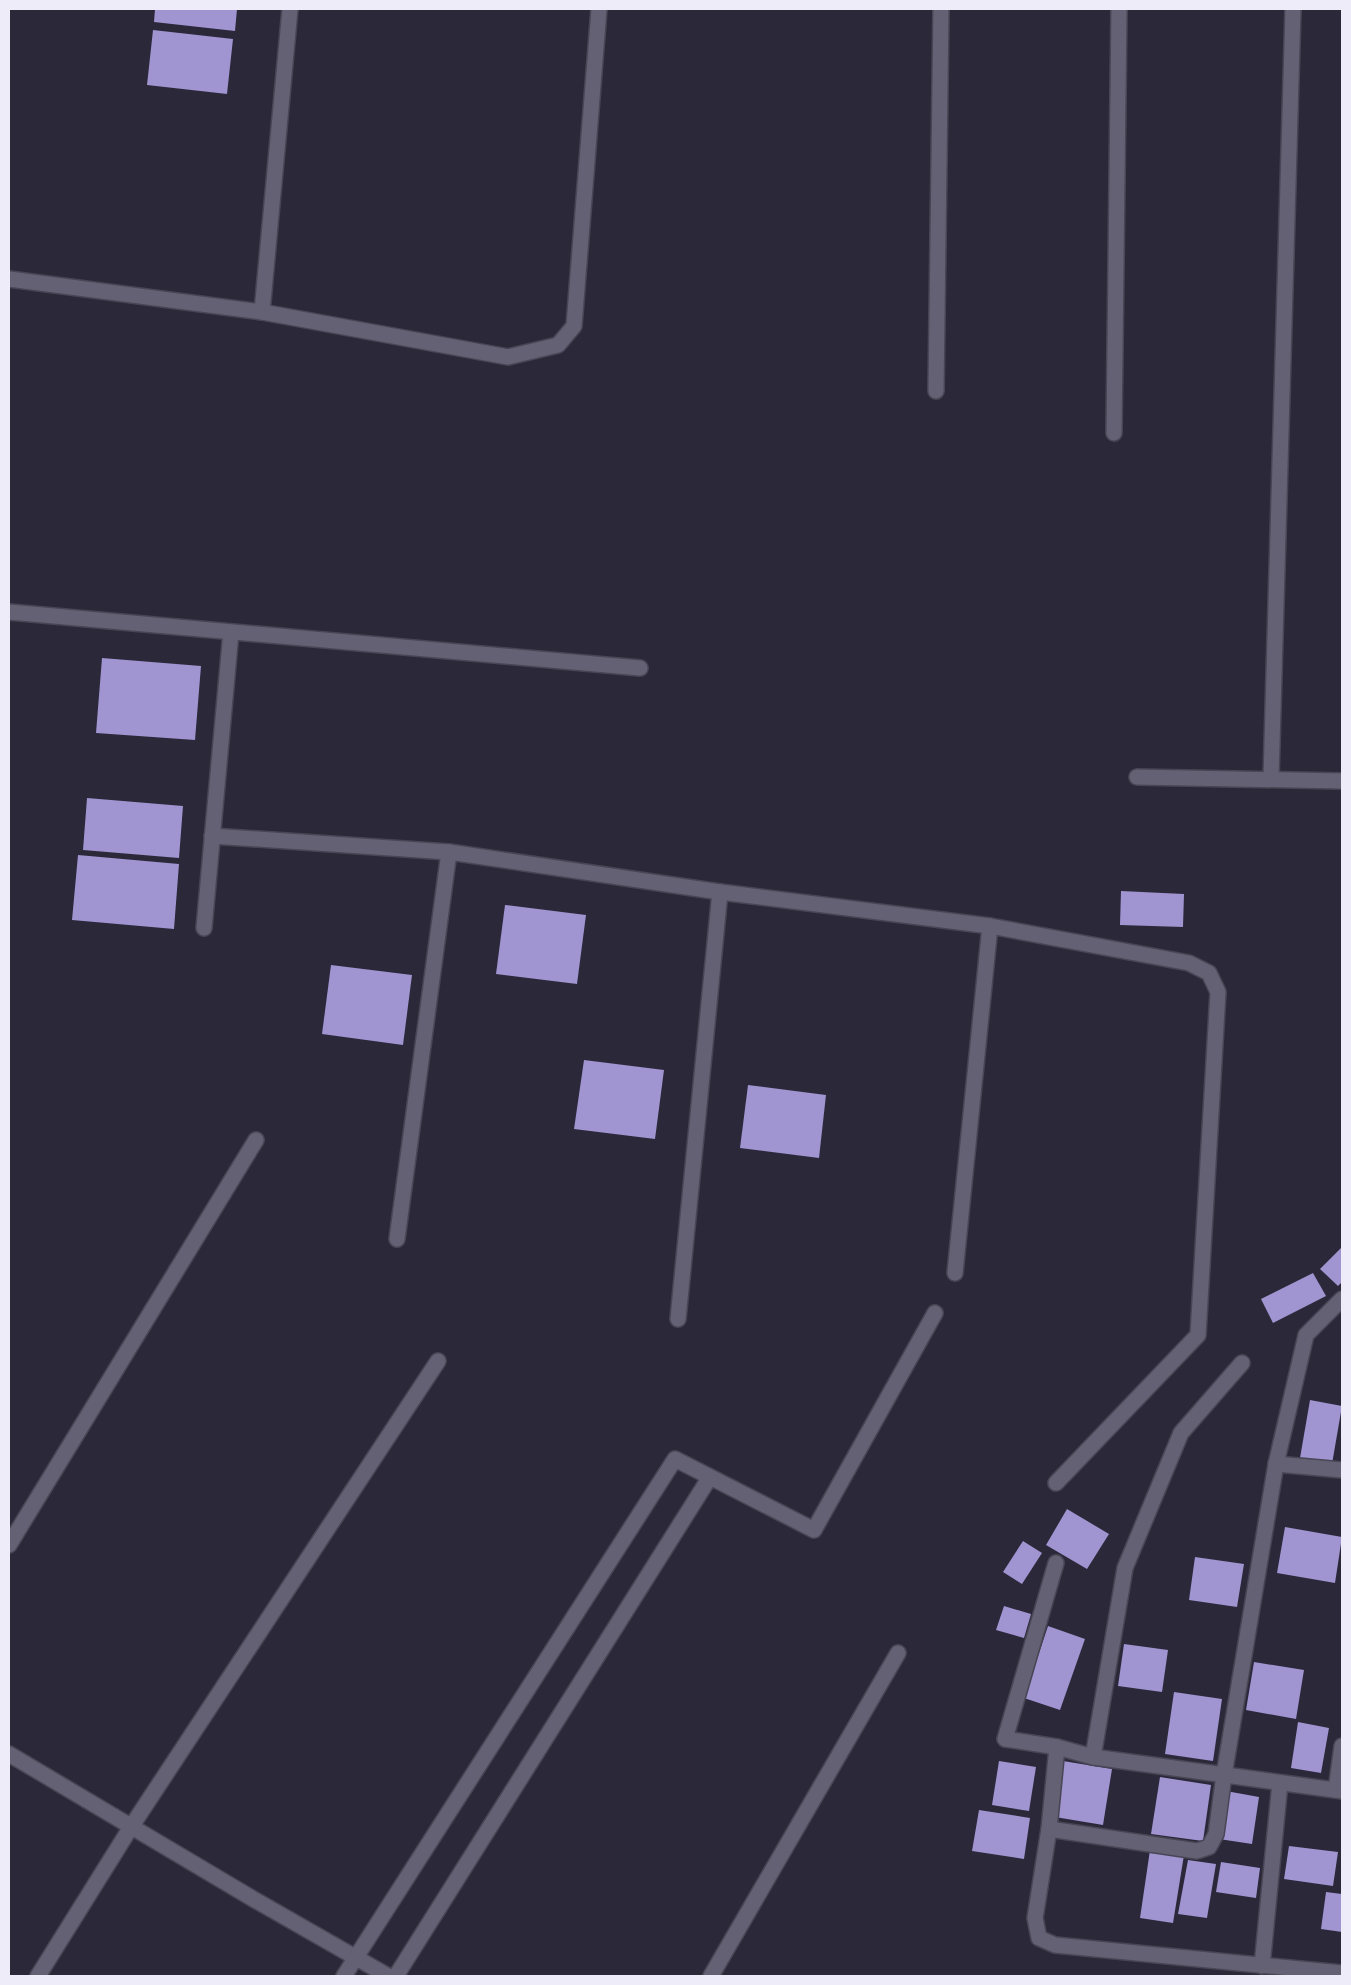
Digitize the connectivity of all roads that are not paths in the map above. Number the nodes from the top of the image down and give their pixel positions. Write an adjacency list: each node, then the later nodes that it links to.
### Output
1 (290, 9): 7 (street)
2 (599, 9): 7 (street)
3 (941, 9): 8 (street)
4 (1119, 9): 9 (street)
5 (1293, 9): 14 (street)
6 (9, 279): 7 (street)
7 (262, 312)
8 (936, 390)
9 (1114, 433)
10 (9, 612): 11 (street)
11 (231, 632): 12 (street); 16 (street)
12 (640, 668)
13 (1138, 777): 14 (street)
14 (1271, 779): 15 (street)
15 (1342, 780)
16 (212, 836): 17 (street); 20 (street)
17 (449, 852): 18 (street); 22 (street)
18 (720, 892): 19 (street); 26 (street)
19 (990, 926): 23 (street); 32 (street)
20 (204, 928)
21 (256, 1140): 33 (street)
22 (397, 1239)
23 (956, 1273)
24 (1342, 1299): 29 (street)
25 (935, 1313): 31 (street)
26 (678, 1319)
27 (438, 1360): 43 (street)
28 (1242, 1363): 39 (street)
29 (1276, 1464): 30 (street); 40 (street)
30 (1342, 1470)
31 (710, 1477): 45 (street); 51 (street)
32 (1056, 1483)
33 (9, 1545)
34 (1056, 1564): 37 (street)
35 (898, 1653): 52 (street)
36 (1342, 1746): 42 (street)
37 (1057, 1747): 39 (street); 44 (street)
38 (9, 1754): 43 (street)
39 (1094, 1757): 40 (street)
40 (1224, 1775): 41 (street); 44 (street)
41 (1280, 1783): 42 (street); 46 (street)
42 (1339, 1791)
43 (131, 1827): 45 (street); 48 (street)
44 (1049, 1829): 46 (street)
45 (355, 1959): 49 (street); 50 (street)
46 (1262, 1966): 47 (street)
47 (1342, 1972)
48 (38, 1976)
49 (344, 1976)
50 (388, 1976)
51 (396, 1976)
52 (711, 1976)

